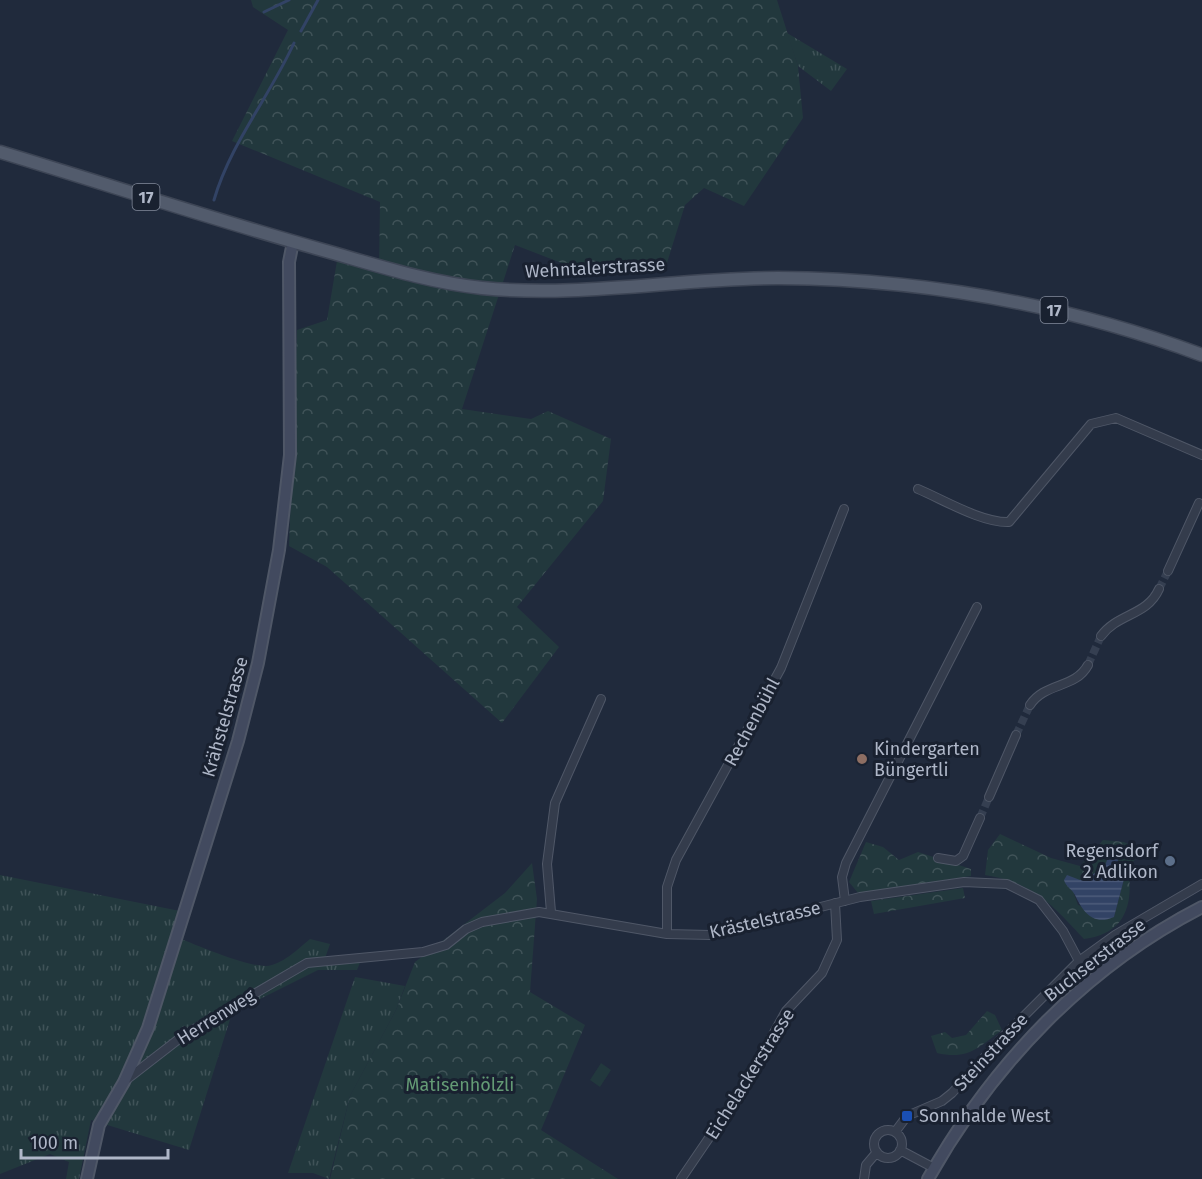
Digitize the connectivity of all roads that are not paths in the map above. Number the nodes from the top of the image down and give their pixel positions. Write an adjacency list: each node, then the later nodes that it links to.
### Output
1 (0, 152): 2 (main road, Wehntalerstrasse / 17)
2 (293, 242): 3 (main road, Wehntalerstrasse / 17); 27 (main road, Krähstelstrasse)
3 (1202, 355)
4 (1202, 455): 5 (street)
5 (918, 489)
6 (1199, 503): 8 (street)
7 (844, 509): 24 (street, Rechenbühl)
8 (1168, 571)
9 (1160, 589): 11 (street)
10 (977, 607): 20 (street)
11 (1101, 636)
12 (1088, 665): 14 (street)
13 (601, 699): 23 (street)
14 (1030, 705)
15 (1016, 735): 16 (street)
16 (989, 797)
17 (980, 818): 18 (street)
18 (938, 858)
19 (1202, 884): 25 (street, Steinstrasse)
20 (845, 901): 21 (street, Krästelstrasse); 25 (street, Krästelstrasse)
21 (835, 903): 24 (street, Krästelstrasse); 33 (street, Eichelackerstrasse)
22 (1202, 908): 31 (main road, Buchserstrasse)
23 (551, 912): 24 (street, Krästelstrasse); 26 (street, Krästelstrasse)
24 (667, 934)
25 (1079, 961): 28 (street, Steinstrasse)
26 (315, 962): 27 (street, Herrenweg)
27 (124, 1082): 32 (main road, Krähstelstrasse)
28 (895, 1132): 29 (street); 30 (street, Steinstrasse)
29 (900, 1150): 30 (street); 31 (street)
30 (877, 1152): 34 (street, Steinstrasse)
31 (934, 1168): 35 (main road, Buchserstrasse)
32 (87, 1179)
33 (681, 1179)
34 (864, 1179)
35 (928, 1179)

